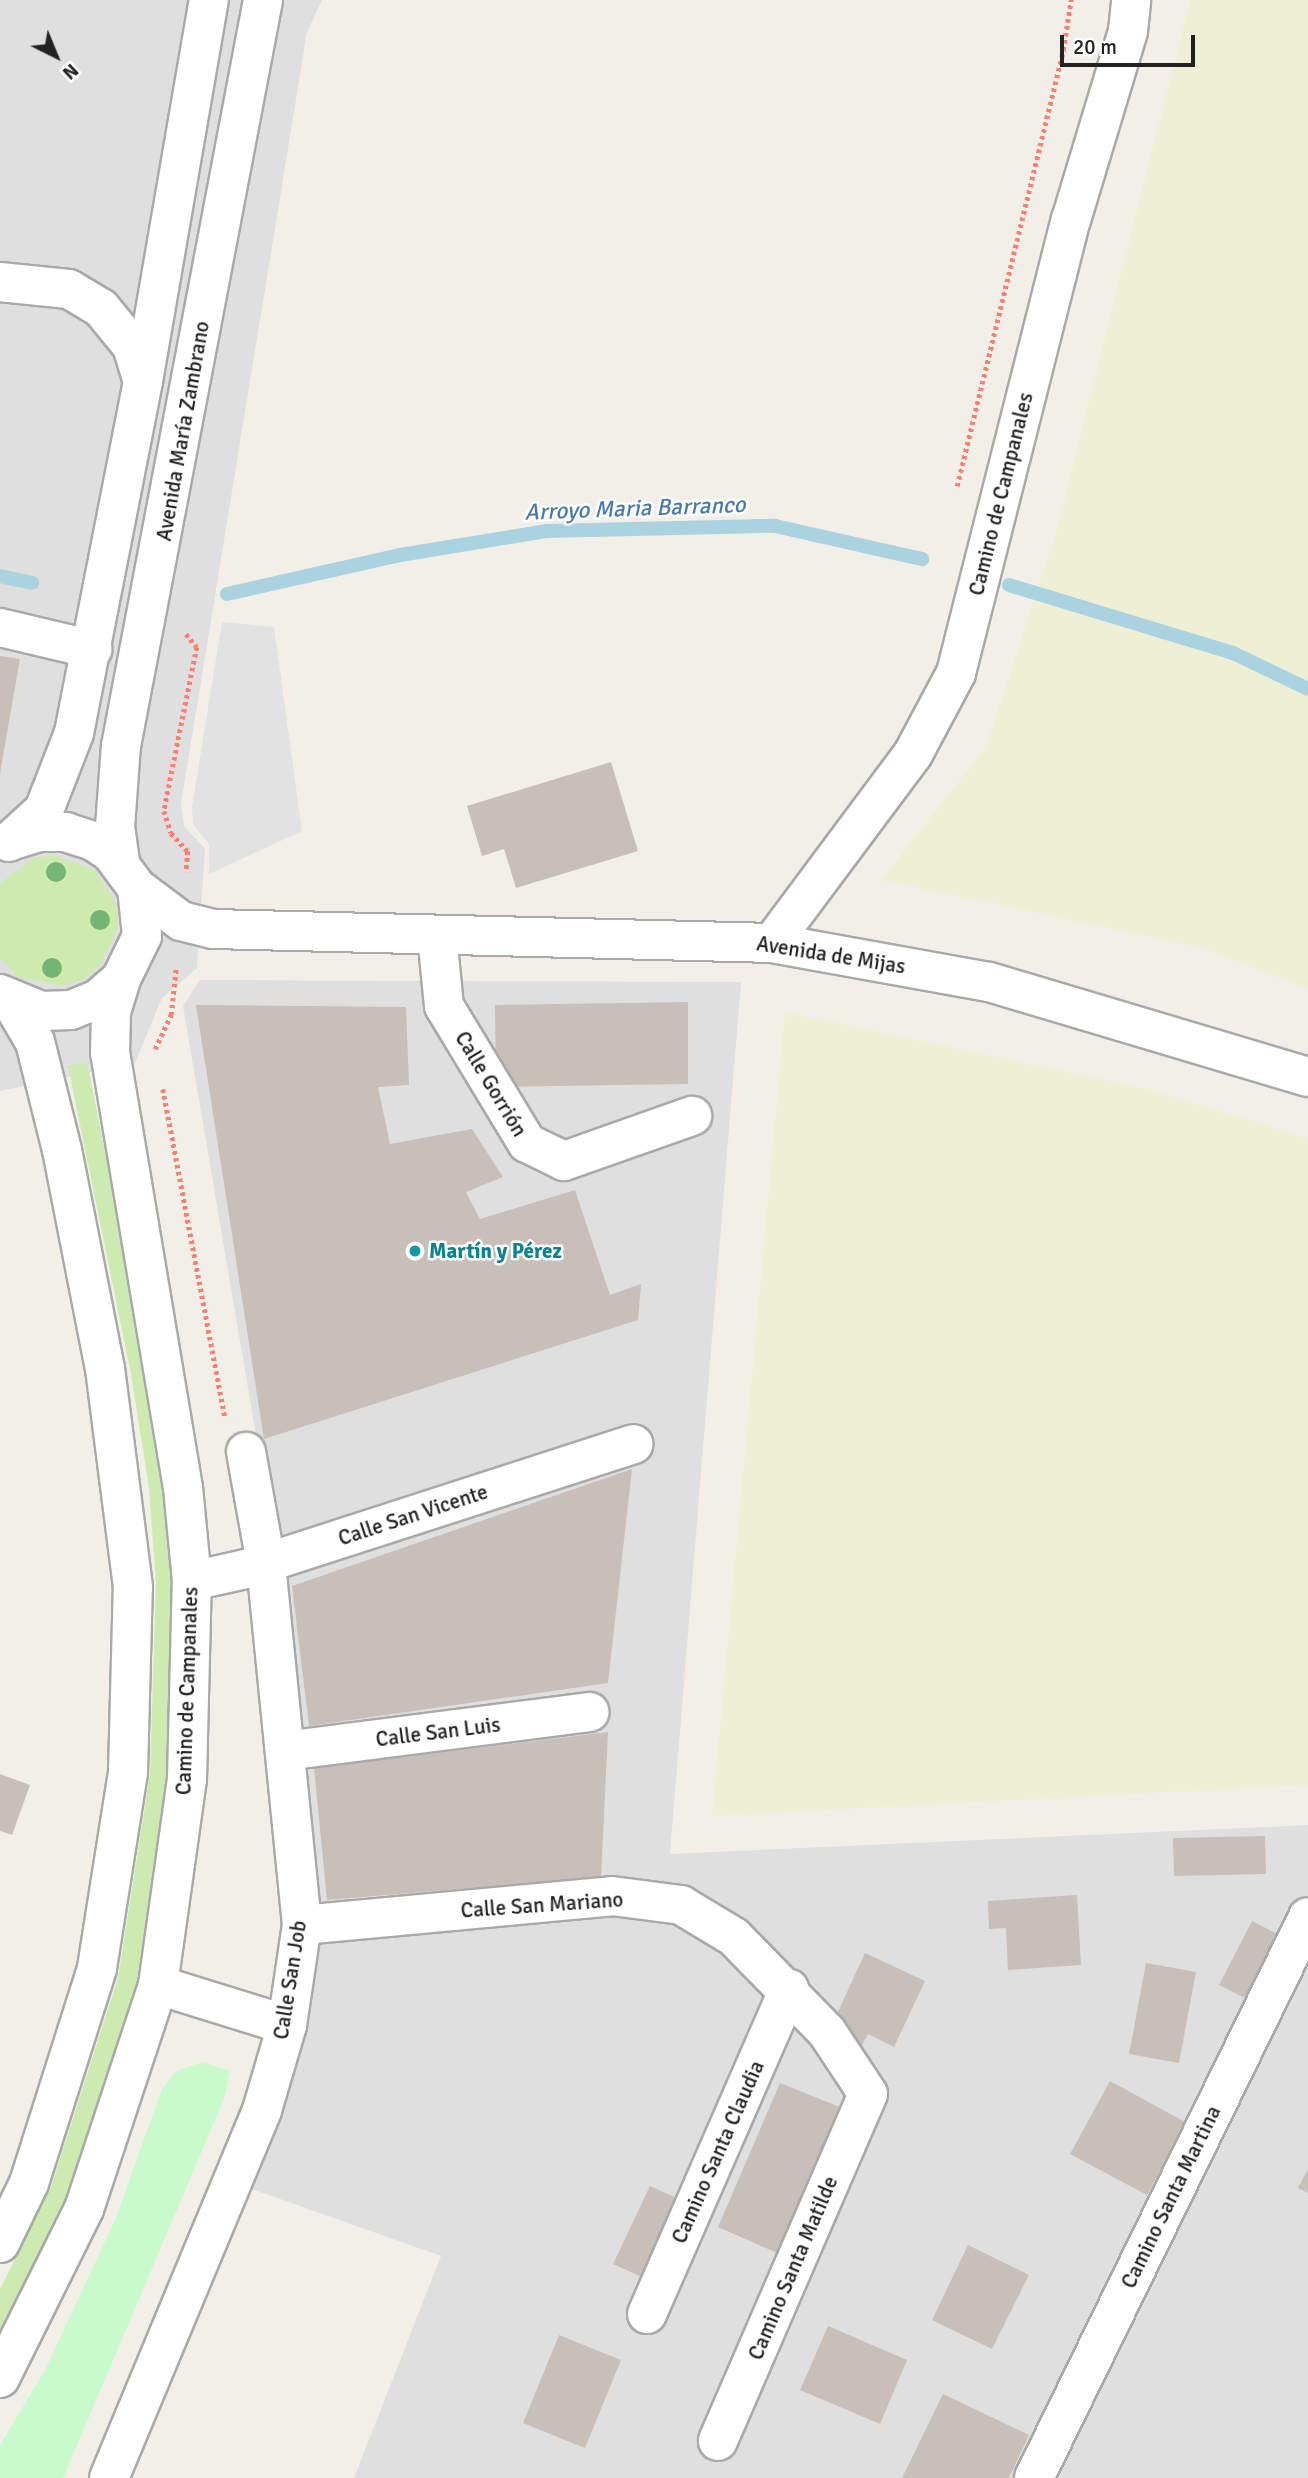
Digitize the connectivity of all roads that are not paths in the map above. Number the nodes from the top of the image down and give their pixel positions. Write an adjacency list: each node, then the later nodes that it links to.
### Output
1 (209, 0): 5 (street)
2 (263, 0): 9 (street, Avenida María Zambrano)
3 (1131, 0): 12 (street, Camino de Campanales)
4 (0, 282): 5 (street)
5 (143, 380): 7 (street)
6 (0, 628): 7 (street)
7 (92, 649): 8 (street)
8 (4, 845): 9 (street, Avenida de Mijas)
9 (128, 875): 10 (street, Avenida de Mijas); 13 (street, Avenida María Zambrano)
10 (213, 929): 11 (street, Avenida de Mijas); 13 (street, Avenida de Mijas)
11 (436, 935): 12 (street, Avenida de Mijas); 16 (street, Calle Gorrión)
12 (772, 943): 15 (street, Avenida de Mijas)
13 (124, 975): 14 (street, Avenida de Mijas); 20 (street, Camino de Campanales)
14 (6, 999): 29 (street)
15 (1308, 1077)
16 (692, 1116)
17 (633, 1444): 19 (street, Calle San Vicente)
18 (246, 1452): 19 (street, Calle San Job)
19 (266, 1563): 20 (street, Calle San Vicente); 22 (street, Calle San Job)
20 (192, 1581): 25 (street, Camino de Campanales)
21 (590, 1712): 22 (street, Calle San Luis)
22 (285, 1751): 24 (street, Calle San Job)
23 (1308, 1917): 34 (street, Camino Santa Martina)
24 (302, 1925): 26 (street, Calle San Mariano); 27 (street, Calle San Job)
25 (158, 1985): 27 (street); 31 (street, Camino de Campanales)
26 (789, 1989): 28 (street, Calle San Mariano); 30 (street, Camino Santa Claudia)
27 (287, 2025): 33 (street, Calle San Job)
28 (868, 2094): 32 (street, Camino Santa Matilde)
29 (0, 2243)
30 (647, 2314)
31 (0, 2378)
32 (718, 2441)
33 (109, 2478)
34 (1034, 2478)

